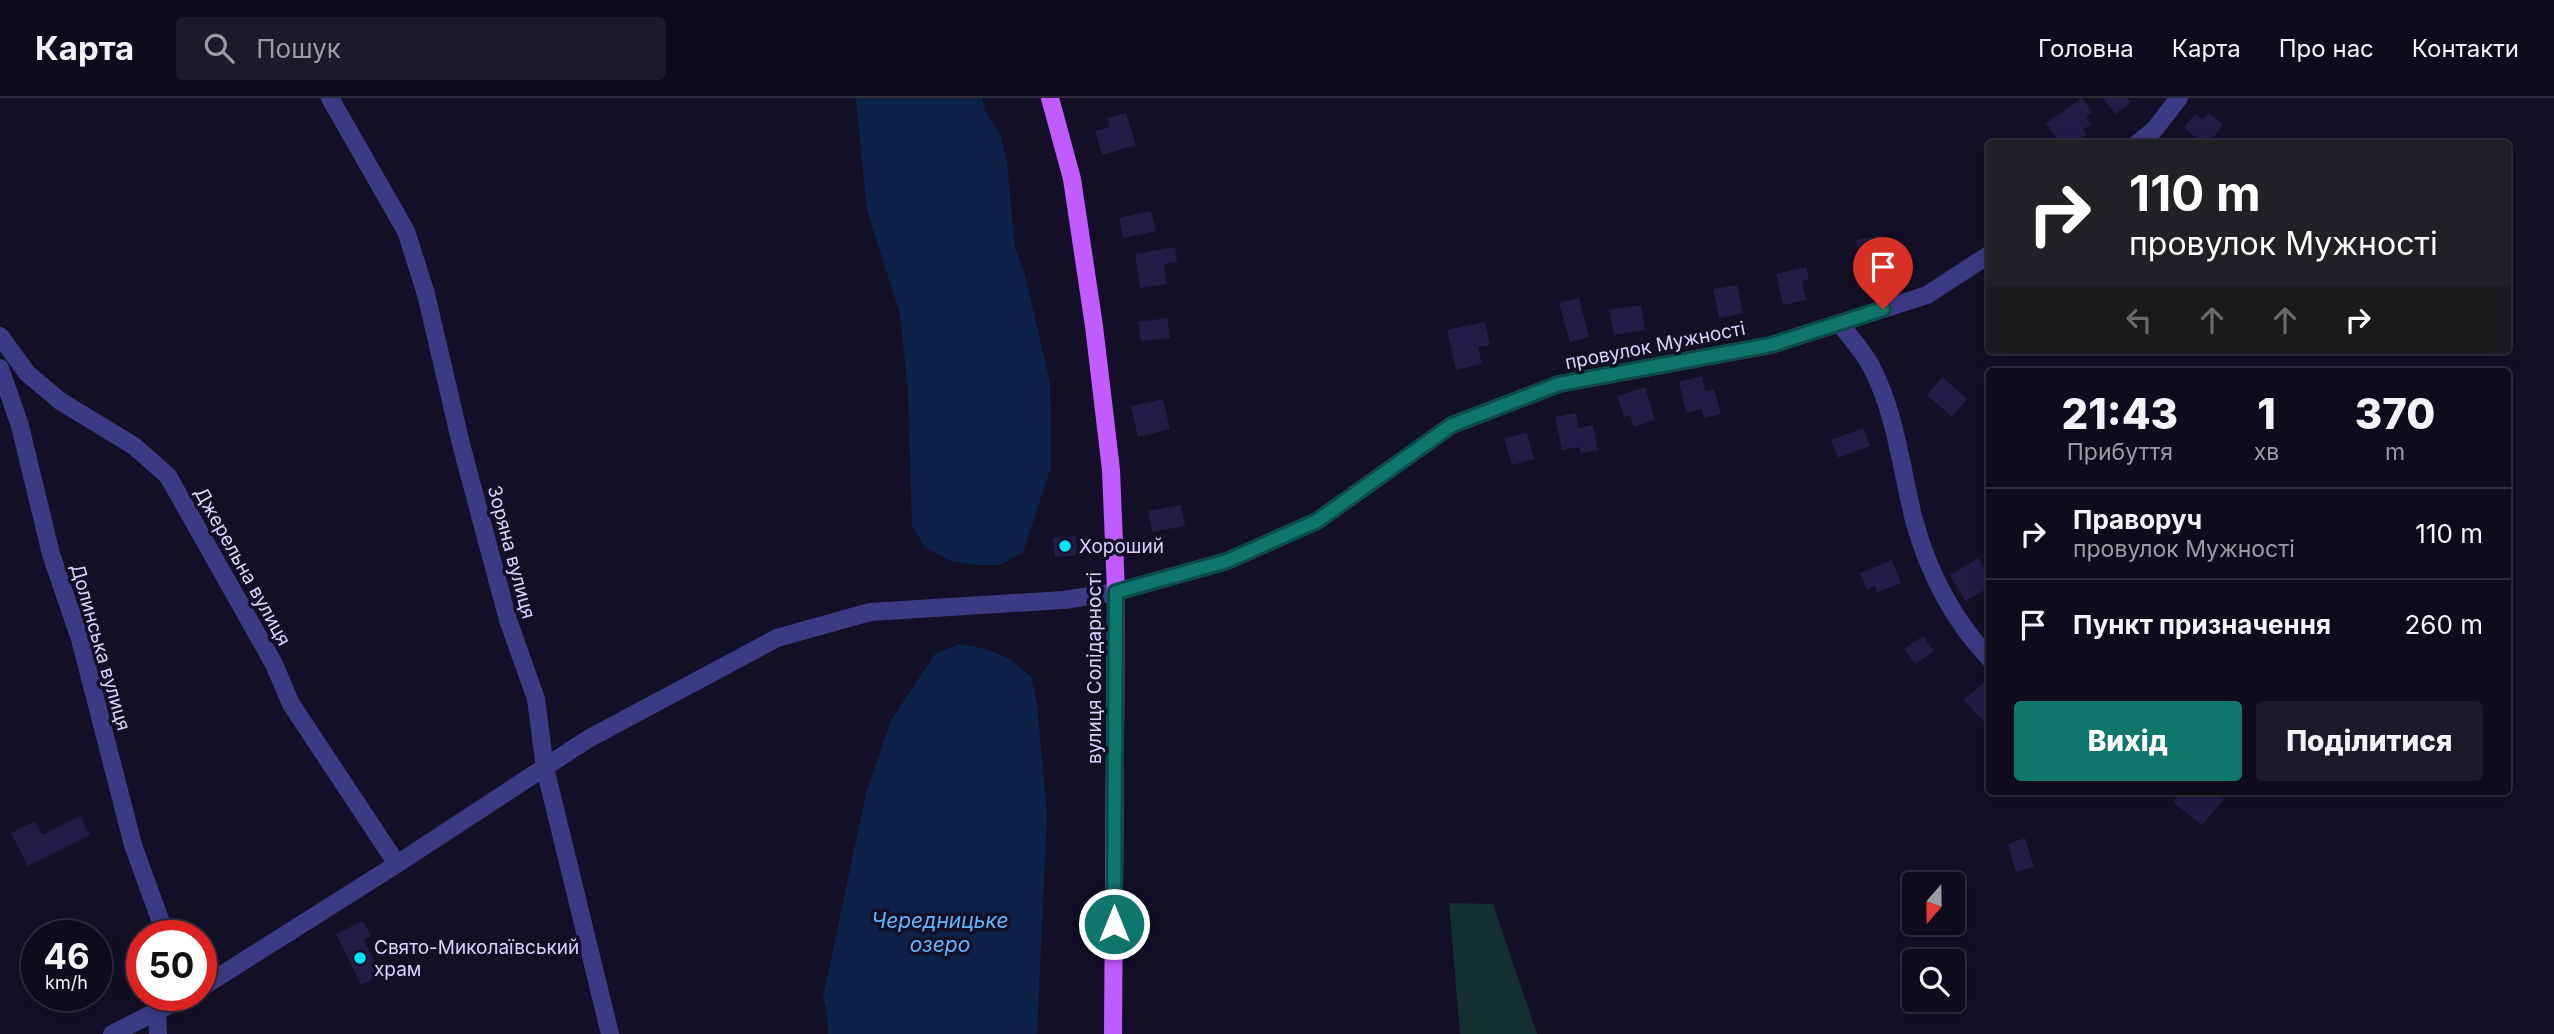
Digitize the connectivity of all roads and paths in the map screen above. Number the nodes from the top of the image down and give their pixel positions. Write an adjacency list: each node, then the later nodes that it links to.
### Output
1 (330, 98): 11 (street, Зоряна вулиця)
2 (1050, 98): 9 (main road, вулиця Солідарності)
3 (2179, 98): 4 (street)
4 (2142, 140)
5 (1986, 257): 6 (street, провулок Мужності)
6 (1839, 323): 9 (street, провулок Мужності); 10 (street)
7 (0, 336): 12 (street, Джерельна вулиця)
8 (0, 368): 13 (street, Долинська вулиця)
9 (1116, 592): 11 (street, провулок Мужності); 20 (main road, вулиця Солідарності)
10 (1986, 655)
11 (545, 768): 12 (street, провулок Мужності); 19 (street, Зоряна вулиця)
12 (397, 864): 14 (street, провулок Мужності)
13 (160, 920)
14 (217, 978)
15 (161, 1011): 16 (street)
16 (157, 1013): 17 (street); 18 (street)
17 (112, 1034)
18 (158, 1034)
19 (610, 1034)
20 (1113, 1034)

